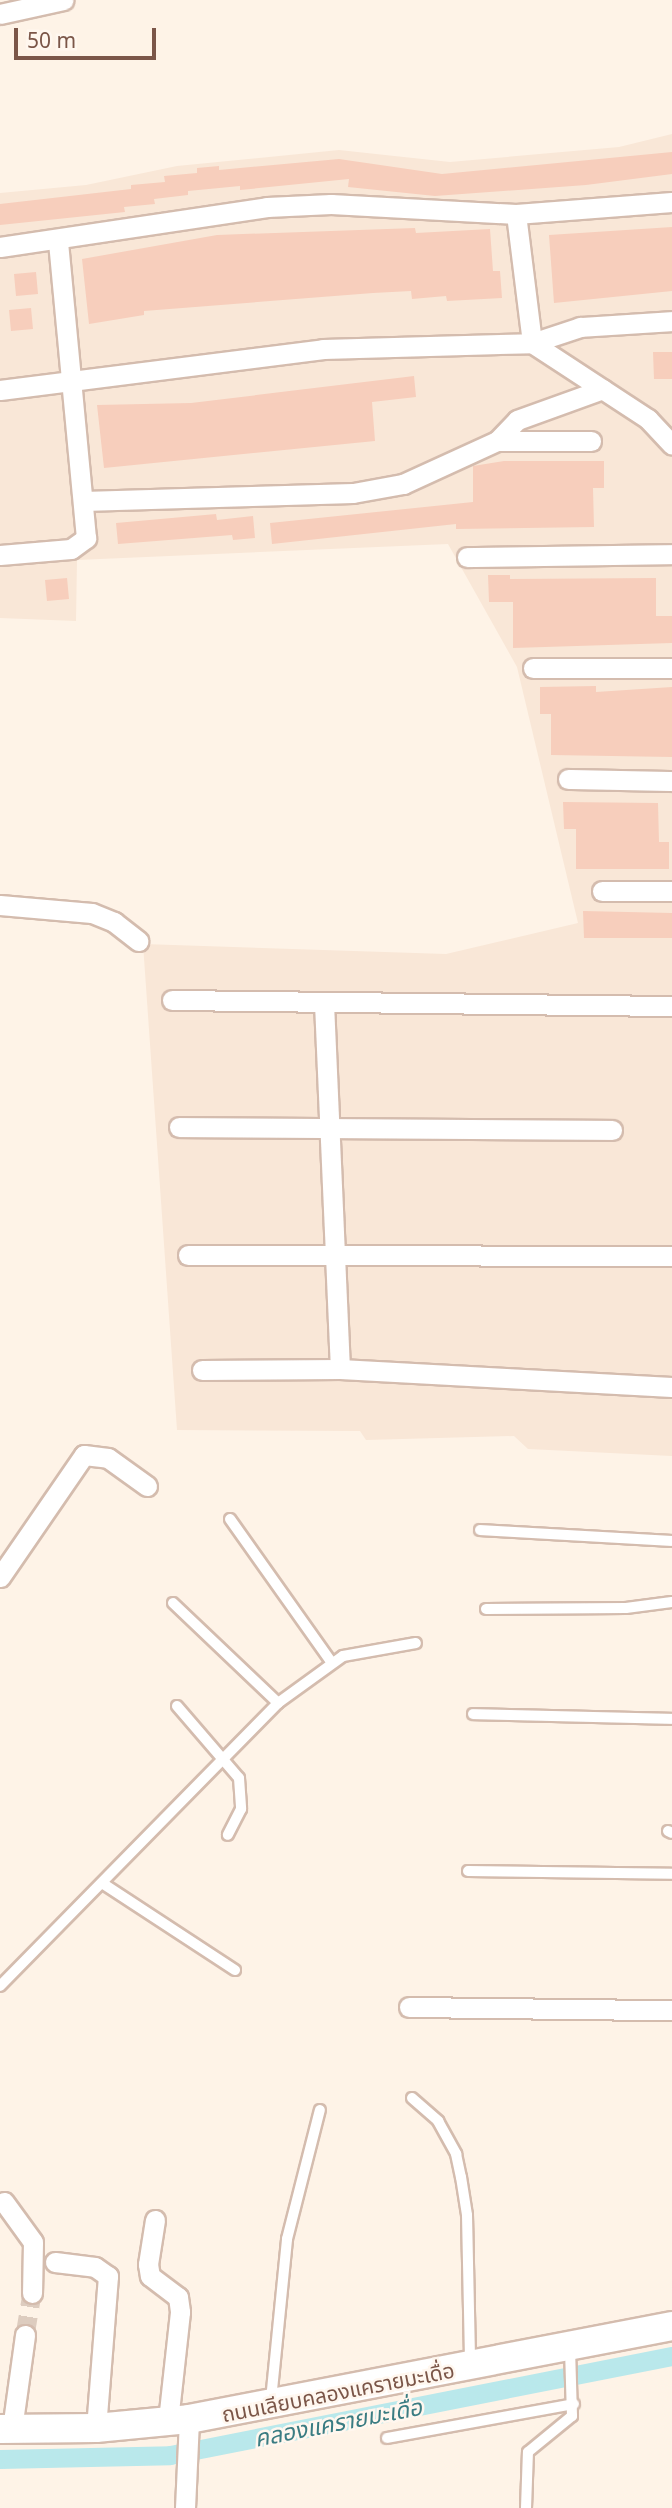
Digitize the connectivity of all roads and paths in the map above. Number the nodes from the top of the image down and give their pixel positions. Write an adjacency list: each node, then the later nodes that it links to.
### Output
1 (63, 0): 2 (street)
2 (0, 14)
3 (672, 202): 4 (street)
4 (516, 214): 5 (street); 8 (street)
5 (58, 241): 6 (street); 9 (street)
6 (0, 247)
7 (672, 321): 8 (street)
8 (532, 343): 9 (street); 10 (street)
9 (73, 377): 11 (street); 15 (street)
10 (603, 389): 13 (street); 14 (street)
11 (0, 390)
12 (591, 441): 13 (street)
13 (497, 442): 15 (street)
14 (672, 445)
15 (83, 501): 17 (street)
16 (672, 554): 18 (street)
17 (0, 555)
18 (467, 557)
19 (533, 668): 20 (street)
20 (672, 668)
21 (568, 779): 22 (street)
22 (672, 780)
23 (602, 891): 24 (street)
24 (672, 891)
25 (0, 905): 26 (street)
26 (138, 941)
27 (172, 1000): 28 (street)
28 (324, 1003): 29 (street); 31 (street)
29 (672, 1006)
30 (179, 1126): 31 (street)
31 (329, 1126): 32 (street); 33 (street)
32 (612, 1130)
33 (336, 1253): 34 (street); 35 (street); 36 (street)
34 (188, 1255)
35 (672, 1256)
36 (340, 1369): 37 (street); 38 (street)
37 (202, 1370)
38 (672, 1387)
39 (147, 1486): 43 (street)
40 (230, 1519): 48 (lane)
41 (480, 1530): 42 (lane)
42 (672, 1541)
43 (0, 1577)
44 (672, 1602): 46 (lane)
45 (173, 1603): 49 (lane)
46 (486, 1609)
47 (416, 1643): 48 (lane)
48 (332, 1663): 49 (lane)
49 (278, 1703): 53 (lane)
50 (177, 1706): 53 (lane)
51 (473, 1714): 52 (lane)
52 (672, 1718)
53 (224, 1758): 54 (lane); 57 (lane)
54 (228, 1835)
55 (468, 1871): 56 (lane)
56 (672, 1874)
57 (102, 1883): 58 (lane); 59 (lane)
58 (235, 1970)
59 (0, 1986)
60 (409, 2007): 61 (street)
61 (672, 2010)
62 (412, 2098): 71 (lane)
63 (320, 2110): 72 (lane)
64 (4, 2202): 67 (street)
65 (155, 2220): 76 (street)
66 (55, 2262): 74 (street)
67 (32, 2293)
68 (672, 2326): 70 (street, ถนนเลียบคลองแครายมะเดื่อ)
69 (25, 2335): 75 (street)
70 (571, 2358): 71 (street, ถนนเลียบคลองแครายมะเดื่อ); 73 (lane)
71 (470, 2367): 72 (street, ถนนเลียบคลองแครายมะเดื่อ)
72 (271, 2404): 76 (street, ถนนเลียบคลองแครายมะเดื่อ)
73 (573, 2404): 77 (lane); 79 (lane)
74 (96, 2428): 75 (street, ถนนเลียบคลองแครายมะเดื่อ); 76 (street, ถนนเลียบคลองแครายมะเดื่อ)
75 (6, 2429)
76 (184, 2433): 78 (street)
77 (387, 2438)
78 (185, 2508)
79 (526, 2508)

